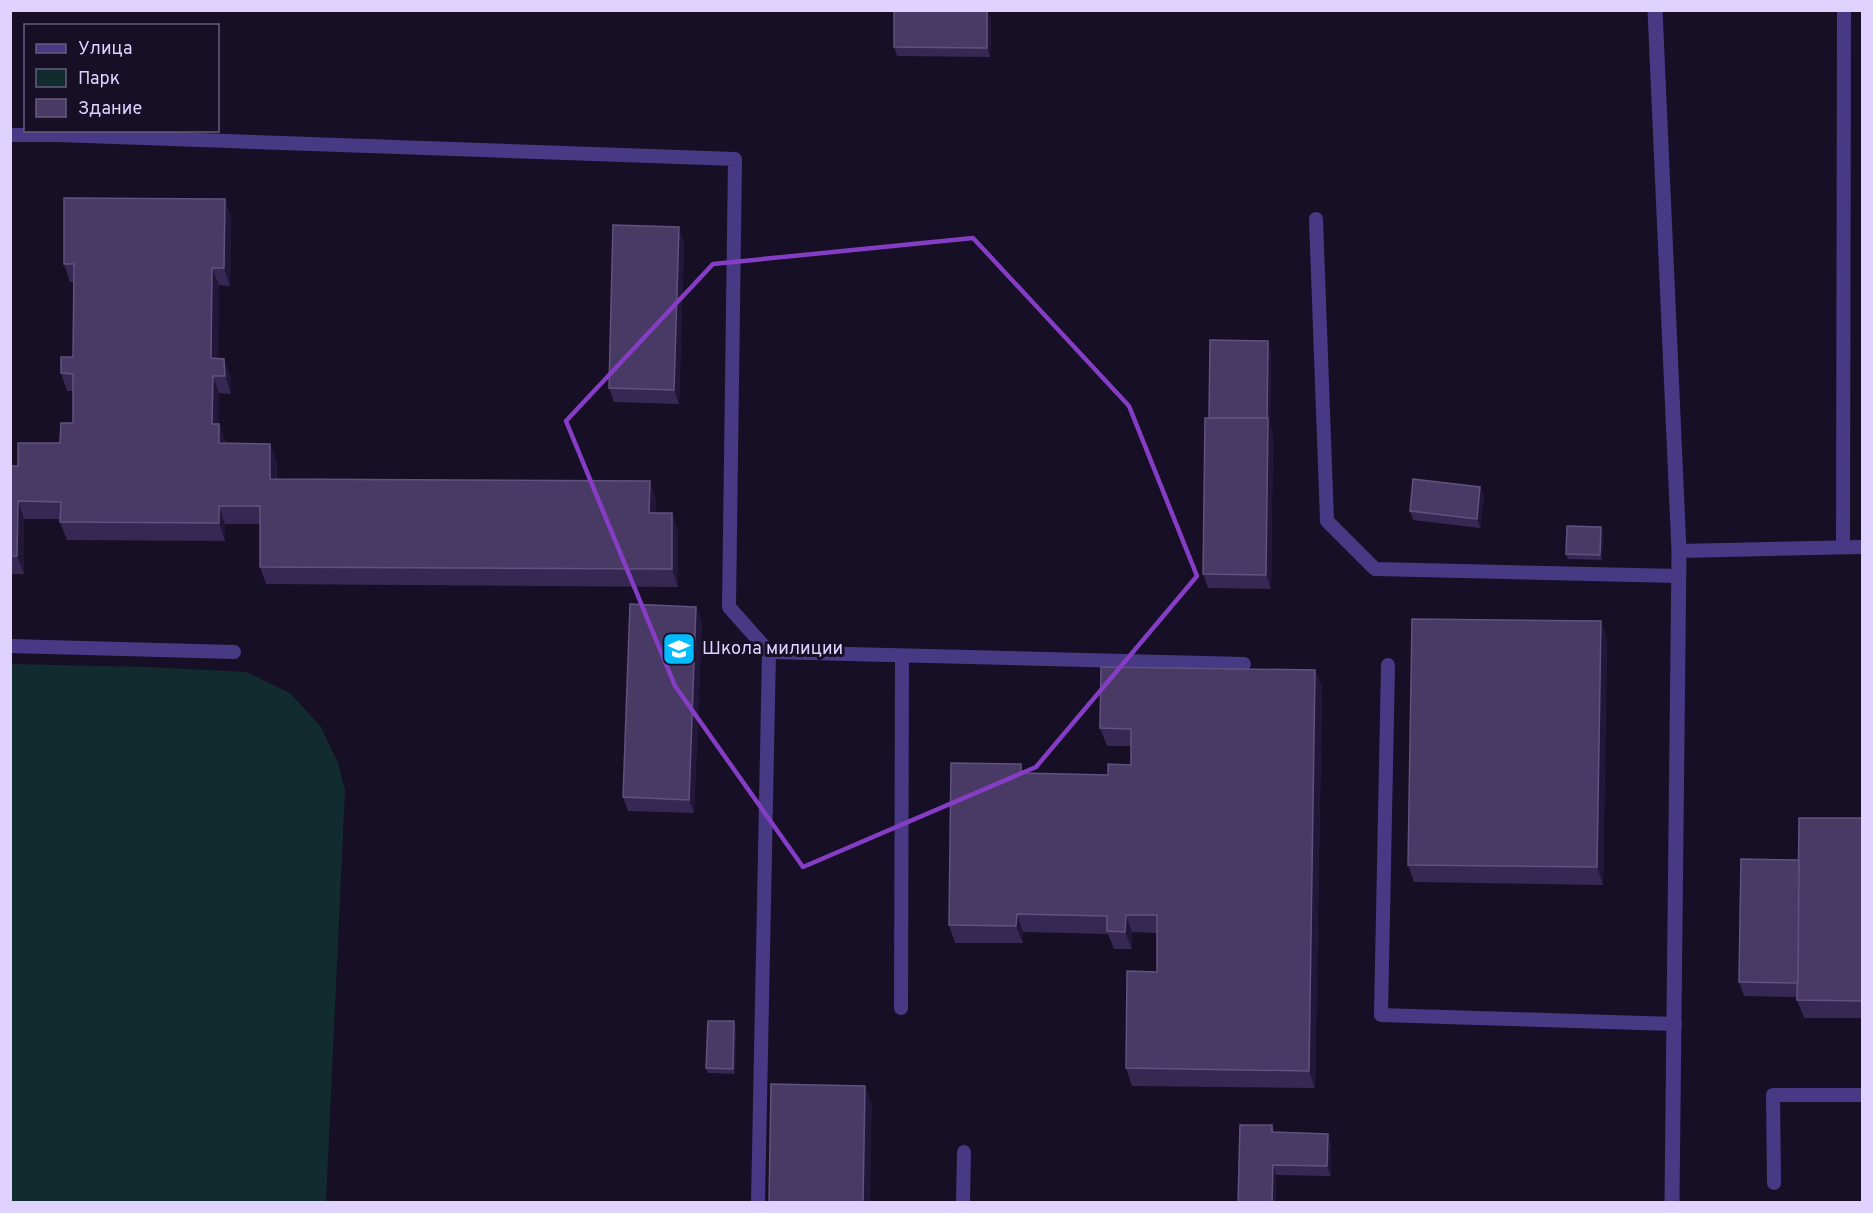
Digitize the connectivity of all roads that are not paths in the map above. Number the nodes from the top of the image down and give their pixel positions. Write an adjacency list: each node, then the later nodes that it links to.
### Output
1 (1655, 10): 7 (street)
2 (1844, 10): 5 (lane)
3 (10, 135): 11 (lane)
4 (1316, 219): 8 (lane)
5 (1843, 547): 6 (lane); 7 (lane)
6 (1863, 548)
7 (1679, 551): 8 (street)
8 (1679, 576): 16 (street)
9 (10, 646): 10 (lane)
10 (234, 652)
11 (769, 652): 12 (lane); 20 (lane)
12 (902, 656): 13 (lane); 15 (lane)
13 (1244, 664)
14 (1388, 665): 16 (lane)
15 (901, 1008)
16 (1675, 1024): 22 (street)
17 (1863, 1095): 19 (lane)
18 (964, 1152): 21 (lane)
19 (1774, 1182)
20 (758, 1203)
21 (963, 1203)
22 (1672, 1203)

